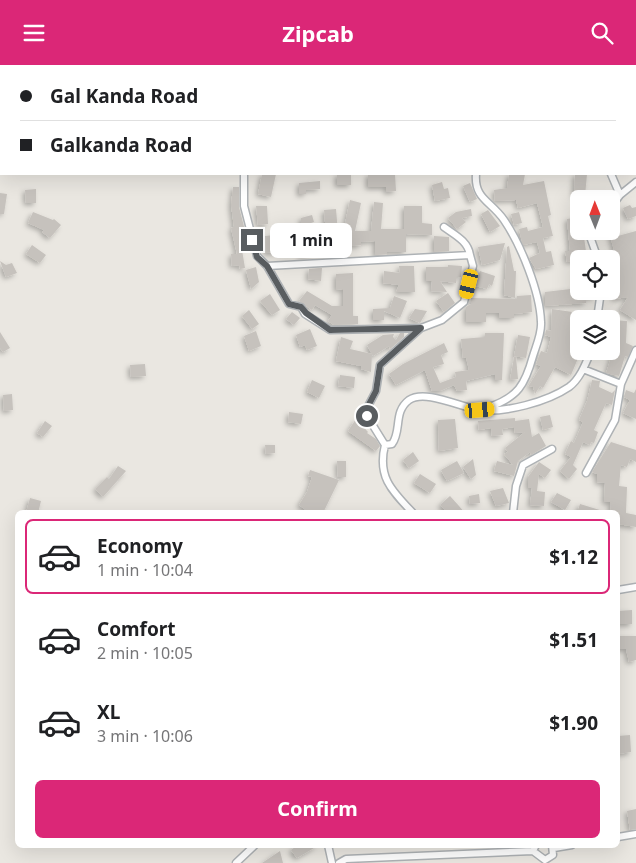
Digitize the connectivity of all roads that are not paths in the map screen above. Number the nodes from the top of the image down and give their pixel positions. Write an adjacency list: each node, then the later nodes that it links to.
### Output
1 (244, 175): 9 (street)
2 (476, 175): 15 (street)
3 (611, 175): 5 (street)
4 (636, 182): 6 (street)
5 (618, 190)
6 (620, 195)
7 (444, 227): 8 (street)
8 (470, 255): 9 (street); 10 (street)
9 (267, 266): 10 (street)
10 (421, 328): 16 (street)
11 (636, 350): 14 (street)
12 (587, 360): 13 (street)
13 (583, 369): 14 (street); 15 (street)
14 (621, 384): 18 (street)
15 (480, 410): 16 (street)
16 (385, 445): 19 (street)
17 (552, 449): 20 (street)
18 (586, 473)
19 (410, 510)
20 (513, 510)
21 (636, 587): 22 (street)
22 (620, 590)
23 (636, 834): 24 (street)
24 (620, 837)
25 (252, 848): 30 (street)
26 (329, 848): 31 (street)
27 (534, 848): 29 (street); 32 (street)
28 (553, 848): 29 (street)
29 (545, 862)
30 (236, 863)
31 (332, 863)
32 (340, 863)

